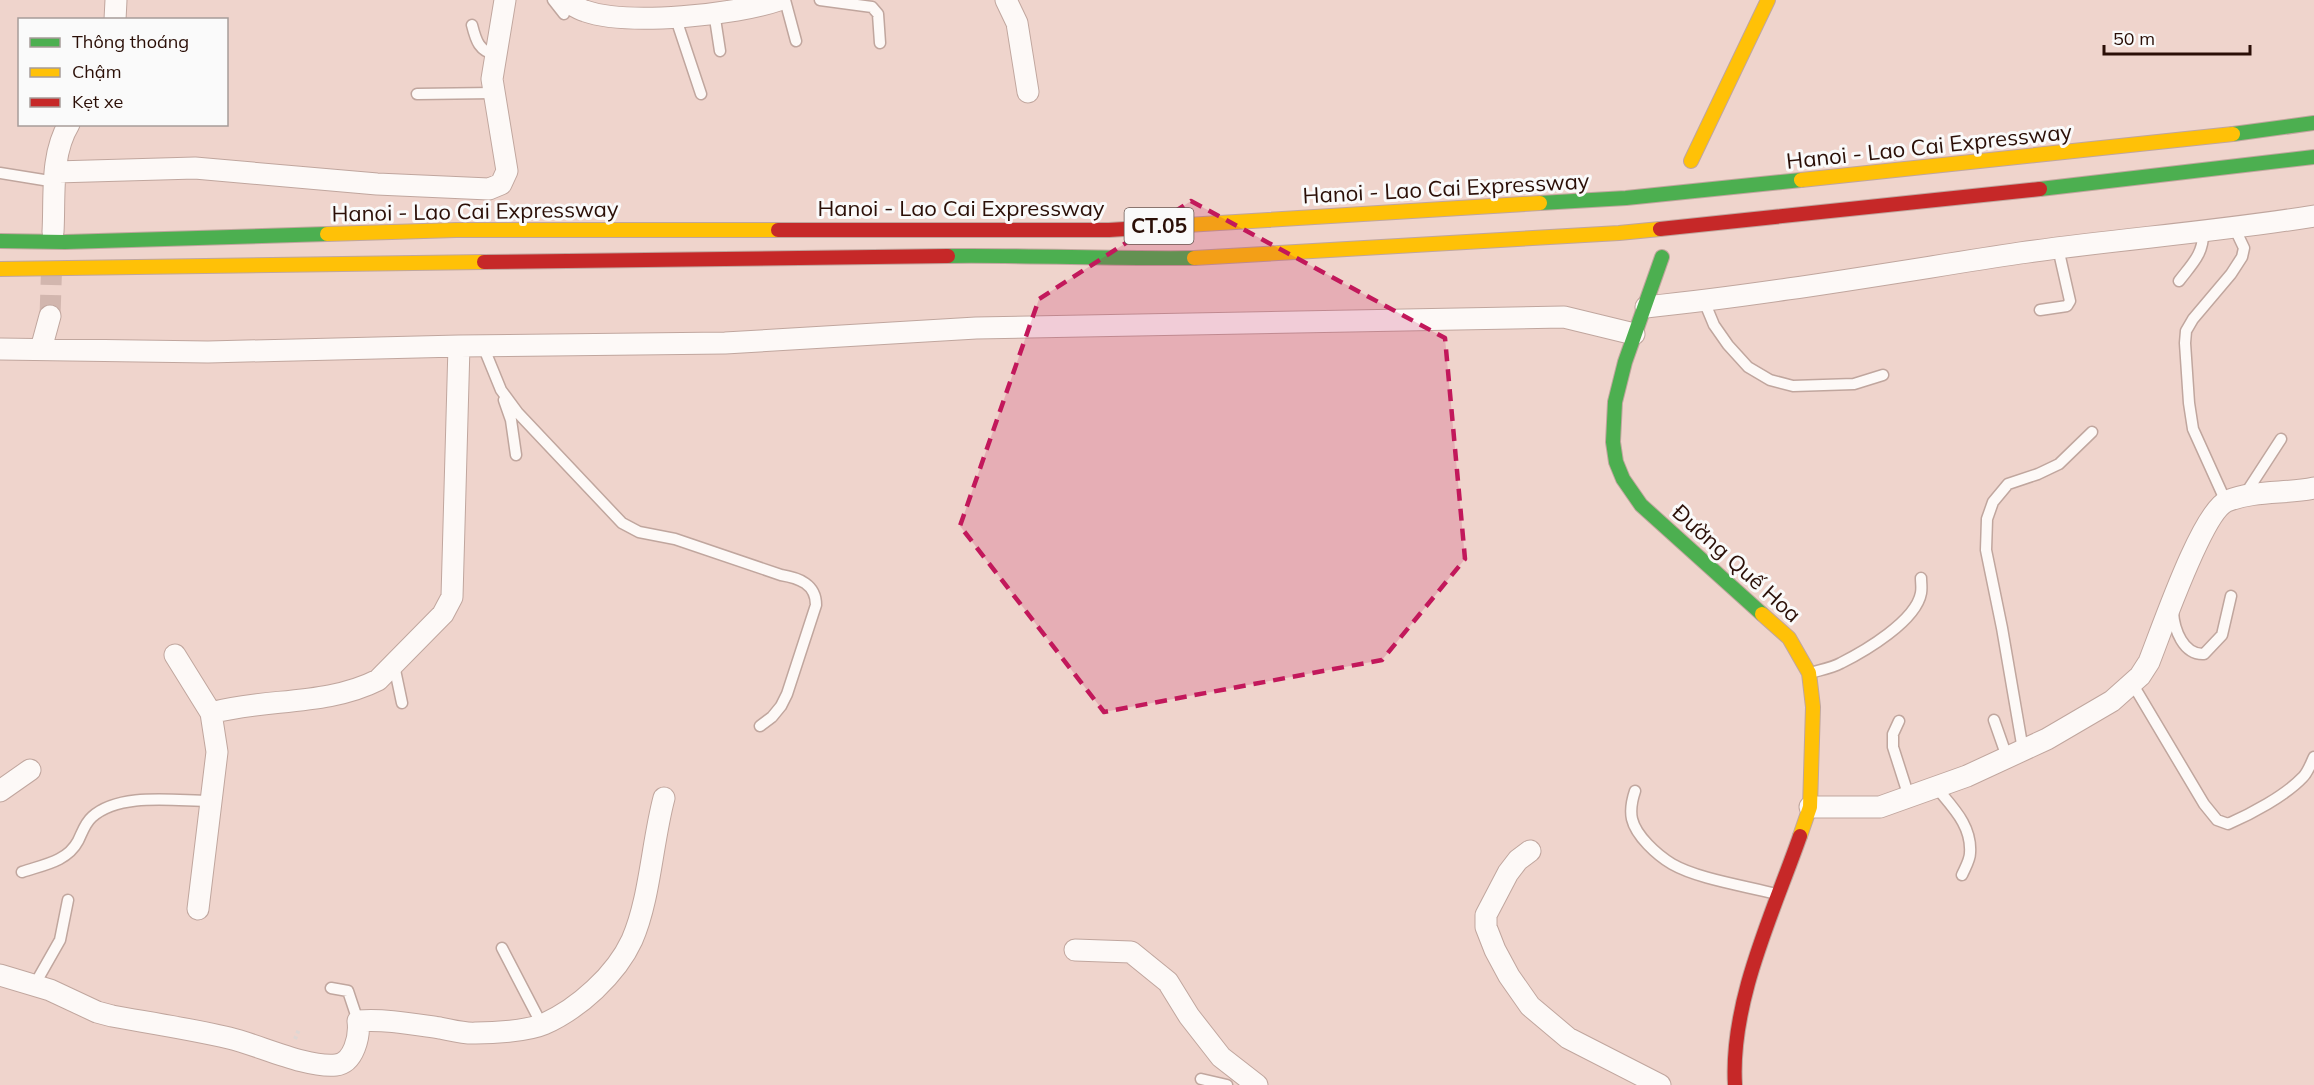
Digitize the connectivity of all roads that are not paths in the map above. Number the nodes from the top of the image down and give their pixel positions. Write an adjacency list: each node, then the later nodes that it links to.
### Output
1 (116, 0): 12 (street)
2 (505, 0): 17 (street)
3 (553, 0): 9 (lane)
4 (779, 0): 10 (street)
5 (785, 0): 14 (lane)
6 (820, 0): 15 (lane)
7 (1006, 0): 18 (street)
8 (1768, 0): 25 (main road)
9 (564, 7): 11 (street)
10 (714, 12): 11 (street); 16 (lane)
11 (675, 16): 21 (lane)
12 (115, 18)
13 (472, 25): 17 (lane)
14 (796, 41)
15 (880, 43)
16 (720, 51)
17 (496, 55): 19 (street)
18 (1028, 92)
19 (494, 93): 20 (lane); 27 (street)
20 (417, 94)
21 (700, 94)
22 (2314, 123): 32 (main road, Hanoi - Lao Cai Expressway / CT.05)
23 (68, 126): 27 (street)
24 (2314, 157): 35 (main road, CT.05)
25 (1692, 161)
26 (0, 173): 27 (lane)
27 (56, 177): 30 (street)
28 (2314, 216): 29 (street)
29 (2235, 229): 31 (street); 52 (lane)
30 (53, 232)
31 (2203, 232): 33 (street); 36 (lane)
32 (0, 241)
33 (2058, 248): 37 (street); 39 (lane)
34 (1662, 257): 38 (main road, Đường Quế Hoa)
35 (0, 269)
36 (2179, 281)
37 (1704, 301): 38 (street); 46 (lane)
38 (1646, 307): 41 (main road, Đường Quế Hoa)
39 (2040, 310)
40 (50, 316): 45 (street)
41 (1634, 334): 43 (street); 58 (main road, Đường Quế Hoa)
42 (459, 346): 43 (street); 45 (street); 57 (street)
43 (483, 346): 47 (lane)
44 (0, 349): 45 (street)
45 (41, 349)
46 (1883, 375)
47 (501, 390): 50 (lane); 64 (lane)
48 (2092, 432): 65 (lane)
49 (2281, 439): 52 (lane)
50 (516, 455)
51 (2314, 488): 52 (street)
52 (2235, 499): 55 (street)
53 (1921, 579): 58 (lane)
54 (2231, 597): 55 (lane)
55 (2173, 603): 59 (street)
56 (175, 655): 61 (street)
57 (394, 664): 60 (lane); 61 (street)
58 (1809, 673): 74 (main road, Đường Quế Hoa)
59 (2132, 683): 65 (street); 66 (lane)
60 (402, 703)
61 (211, 713): 73 (street)
62 (1994, 720): 65 (lane)
63 (1899, 722): 71 (lane)
64 (760, 726)
65 (2015, 754): 68 (street)
66 (2314, 757)
67 (30, 770): 69 (street)
68 (1936, 787): 71 (street); 77 (lane)
69 (0, 791)
70 (1635, 792): 78 (lane)
71 (1909, 797): 74 (street)
72 (664, 798): 87 (street)
73 (210, 801): 76 (lane); 80 (street)
74 (1810, 807): 78 (main road, Đường Quế Hoa)
75 (1530, 851): 91 (street)
76 (22, 872)
77 (1962, 875)
78 (1780, 895): 92 (main road, Đường Quế Hoa)
79 (68, 900): 84 (lane)
80 (198, 909)
81 (502, 948): 87 (lane)
82 (1075, 950): 90 (street)
83 (0, 975): 84 (street)
84 (35, 984): 86 (street)
85 (331, 988): 86 (lane)
86 (358, 1021): 87 (street)
87 (542, 1025)
88 (1201, 1079): 89 (lane)
89 (1227, 1085)
90 (1257, 1085)
91 (1660, 1085)
92 (1735, 1085)

